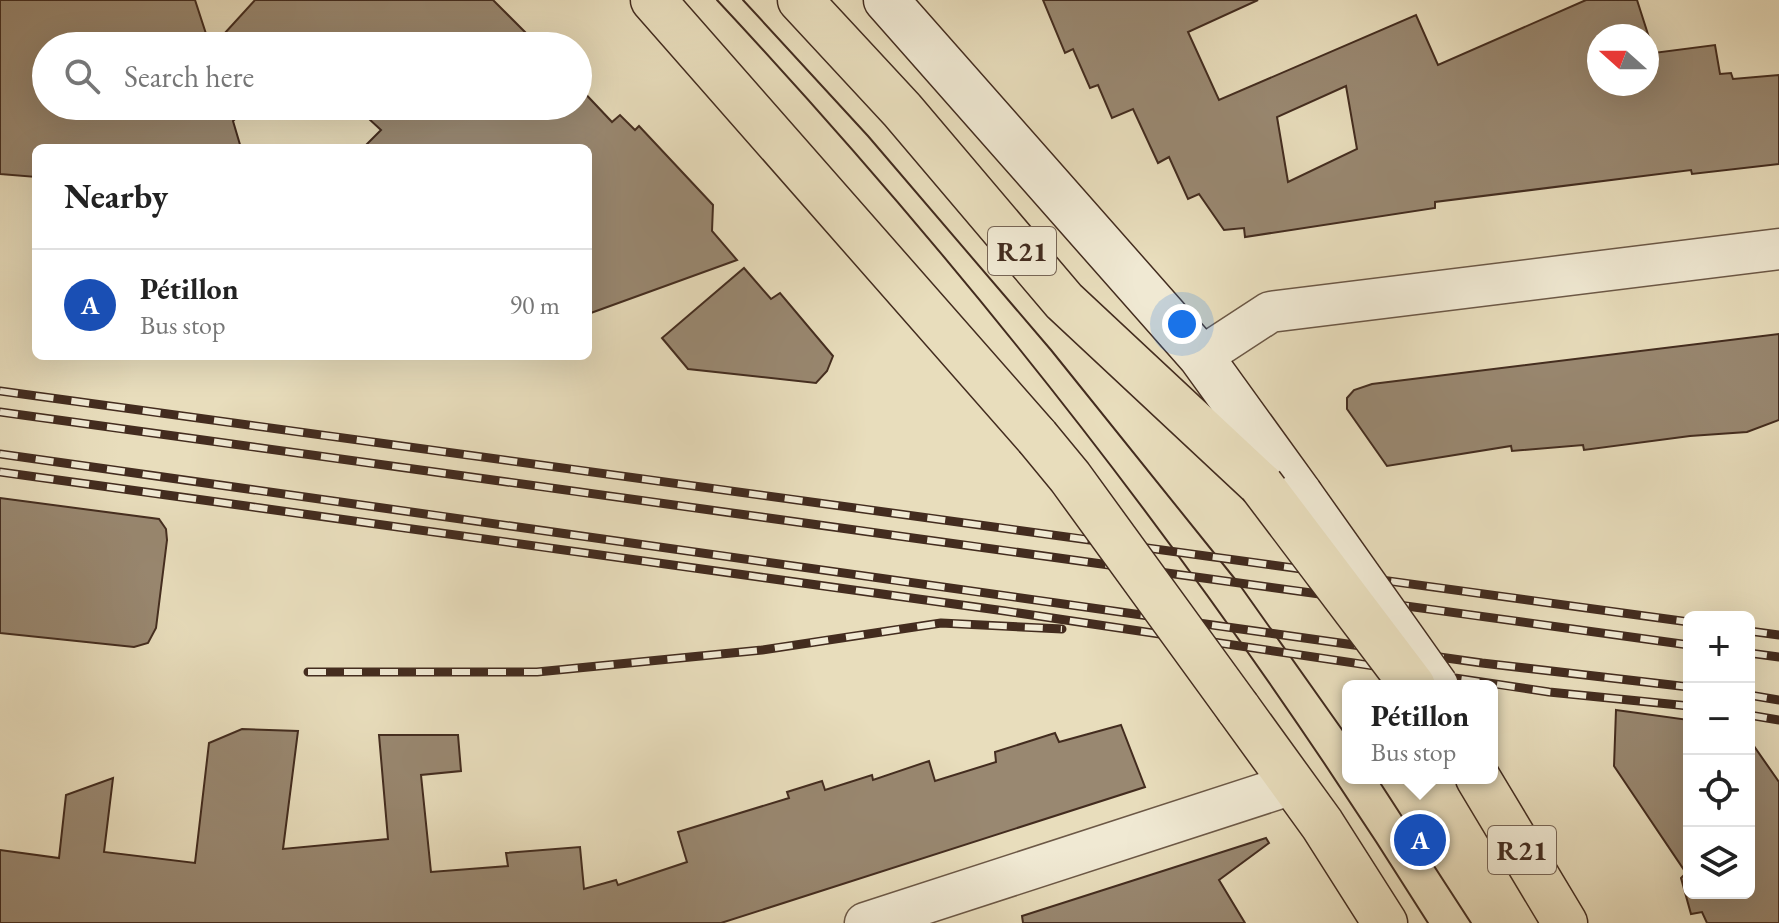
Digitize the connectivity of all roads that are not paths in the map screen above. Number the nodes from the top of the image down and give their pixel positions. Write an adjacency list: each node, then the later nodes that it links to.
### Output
1 (653, 0): 9 (main road, bridge)
2 (800, 0): 6 (main road, R21)
3 (886, 0): 5 (main road)
4 (1779, 249): 5 (street)
5 (1201, 357): 6 (main road)
6 (1281, 489): 7 (main road, R21, bridge); 8 (main road, bridge)
7 (1409, 680)
8 (1431, 680)
9 (1293, 784): 11 (street); 12 (main road)
10 (1482, 784): 13 (main road, R21)
11 (865, 923)
12 (1385, 923)
13 (1565, 923)

